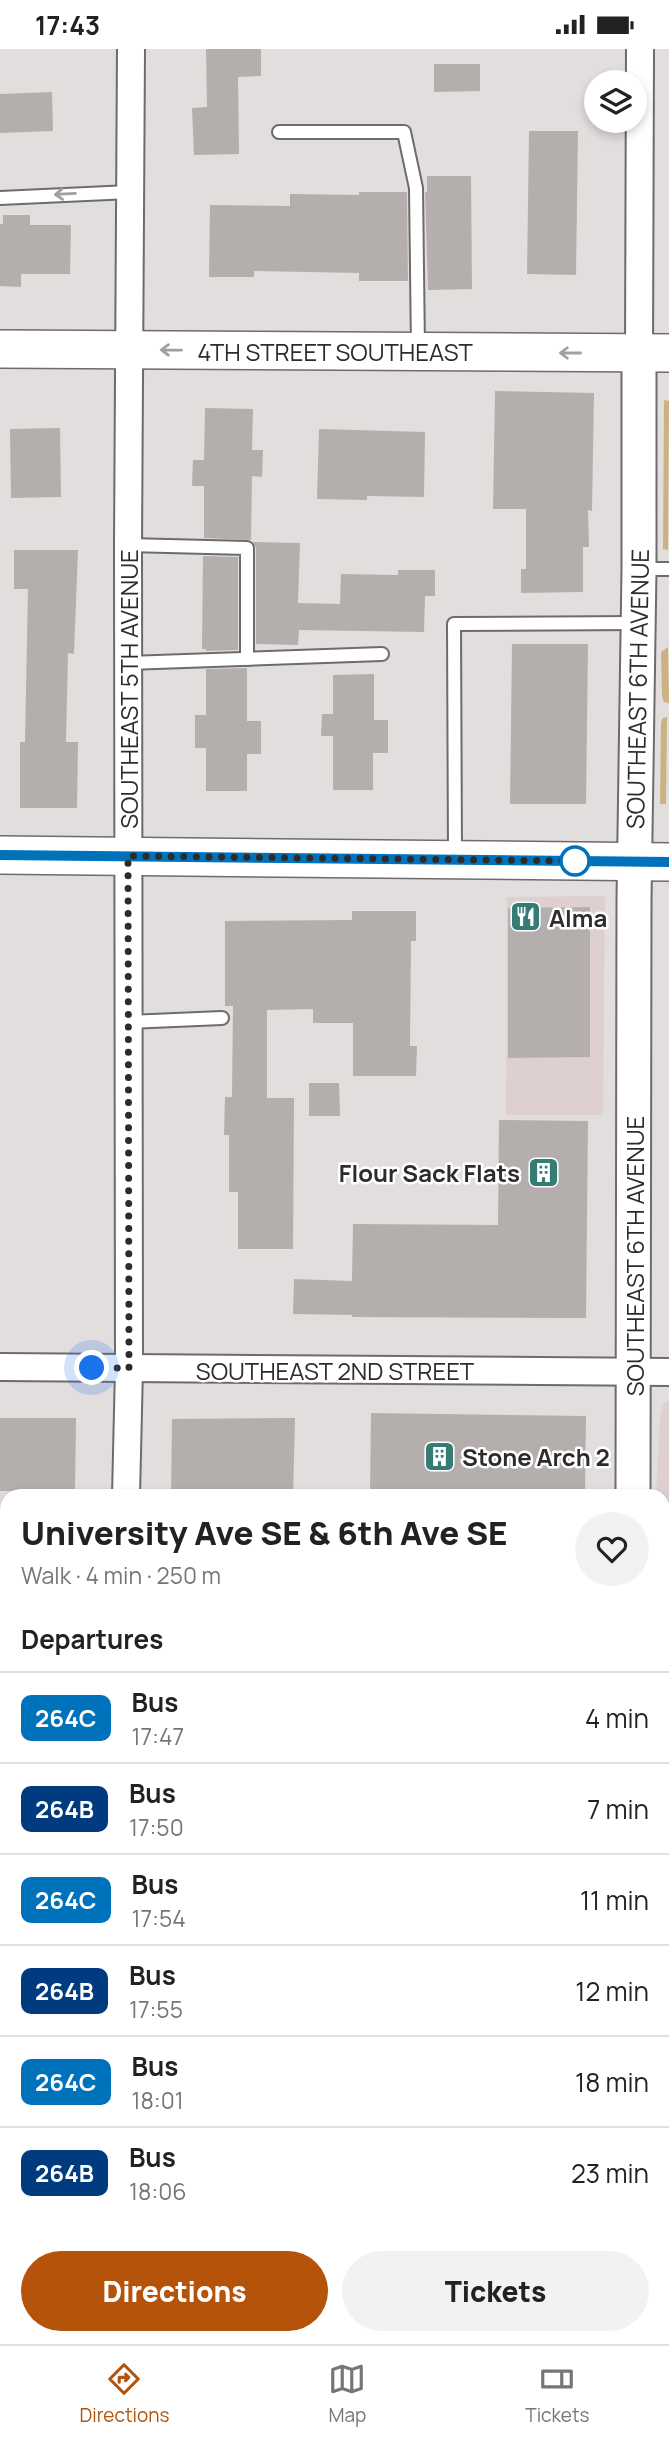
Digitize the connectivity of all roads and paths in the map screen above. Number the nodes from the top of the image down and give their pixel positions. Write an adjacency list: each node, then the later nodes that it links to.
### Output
1 (131, 49): 4 (street, SOUTHEAST 5TH AVENUE)
2 (640, 49): 9 (street, SOUTHEAST 6TH AVENUE)
3 (279, 132): 8 (lane)
4 (130, 191): 5 (lane, one-way to 5); 7 (street, SOUTHEAST 5TH AVENUE)
5 (0, 198)
6 (0, 349): 7 (main road, 4TH STREET SOUTHEAST)
7 (129, 349): 8 (main road, 4TH STREET SOUTHEAST, one-way to 7); 10 (street, SOUTHEAST 5TH AVENUE)
8 (419, 352): 9 (main road, 4TH STREET SOUTHEAST, one-way to 8)
9 (654, 353): 11 (street, SOUTHEAST 6TH AVENUE)
10 (128, 545): 14 (lane); 15 (street, SOUTHEAST 5TH AVENUE)
11 (654, 569): 12 (street, SOUTHEAST 6TH AVENUE)
12 (638, 623): 18 (lane); 19 (street, SOUTHEAST 6TH AVENUE)
13 (382, 654): 14 (lane)
14 (247, 659): 15 (lane)
15 (128, 663): 17 (street, SOUTHEAST 5TH AVENUE)
16 (0, 855): 17 (main road)
17 (128, 856): 18 (main road); 21 (street, SOUTHEAST 5TH AVENUE)
18 (455, 861): 19 (main road)
19 (652, 861): 24 (street, SOUTHEAST 6TH AVENUE)
20 (222, 1018): 21 (lane)
21 (128, 1022): 23 (street, SOUTHEAST 5TH AVENUE)
22 (0, 1367): 23 (street, SOUTHEAST 2ND STREET)
23 (129, 1368): 24 (street, SOUTHEAST 2ND STREET); 26 (street, SOUTHEAST 5TH AVENUE)
24 (633, 1371): 25 (street, SOUTHEAST 2ND STREET); 27 (street, SOUTHEAST 6TH AVENUE)
25 (669, 1372)
26 (126, 1489)
27 (633, 1489)

